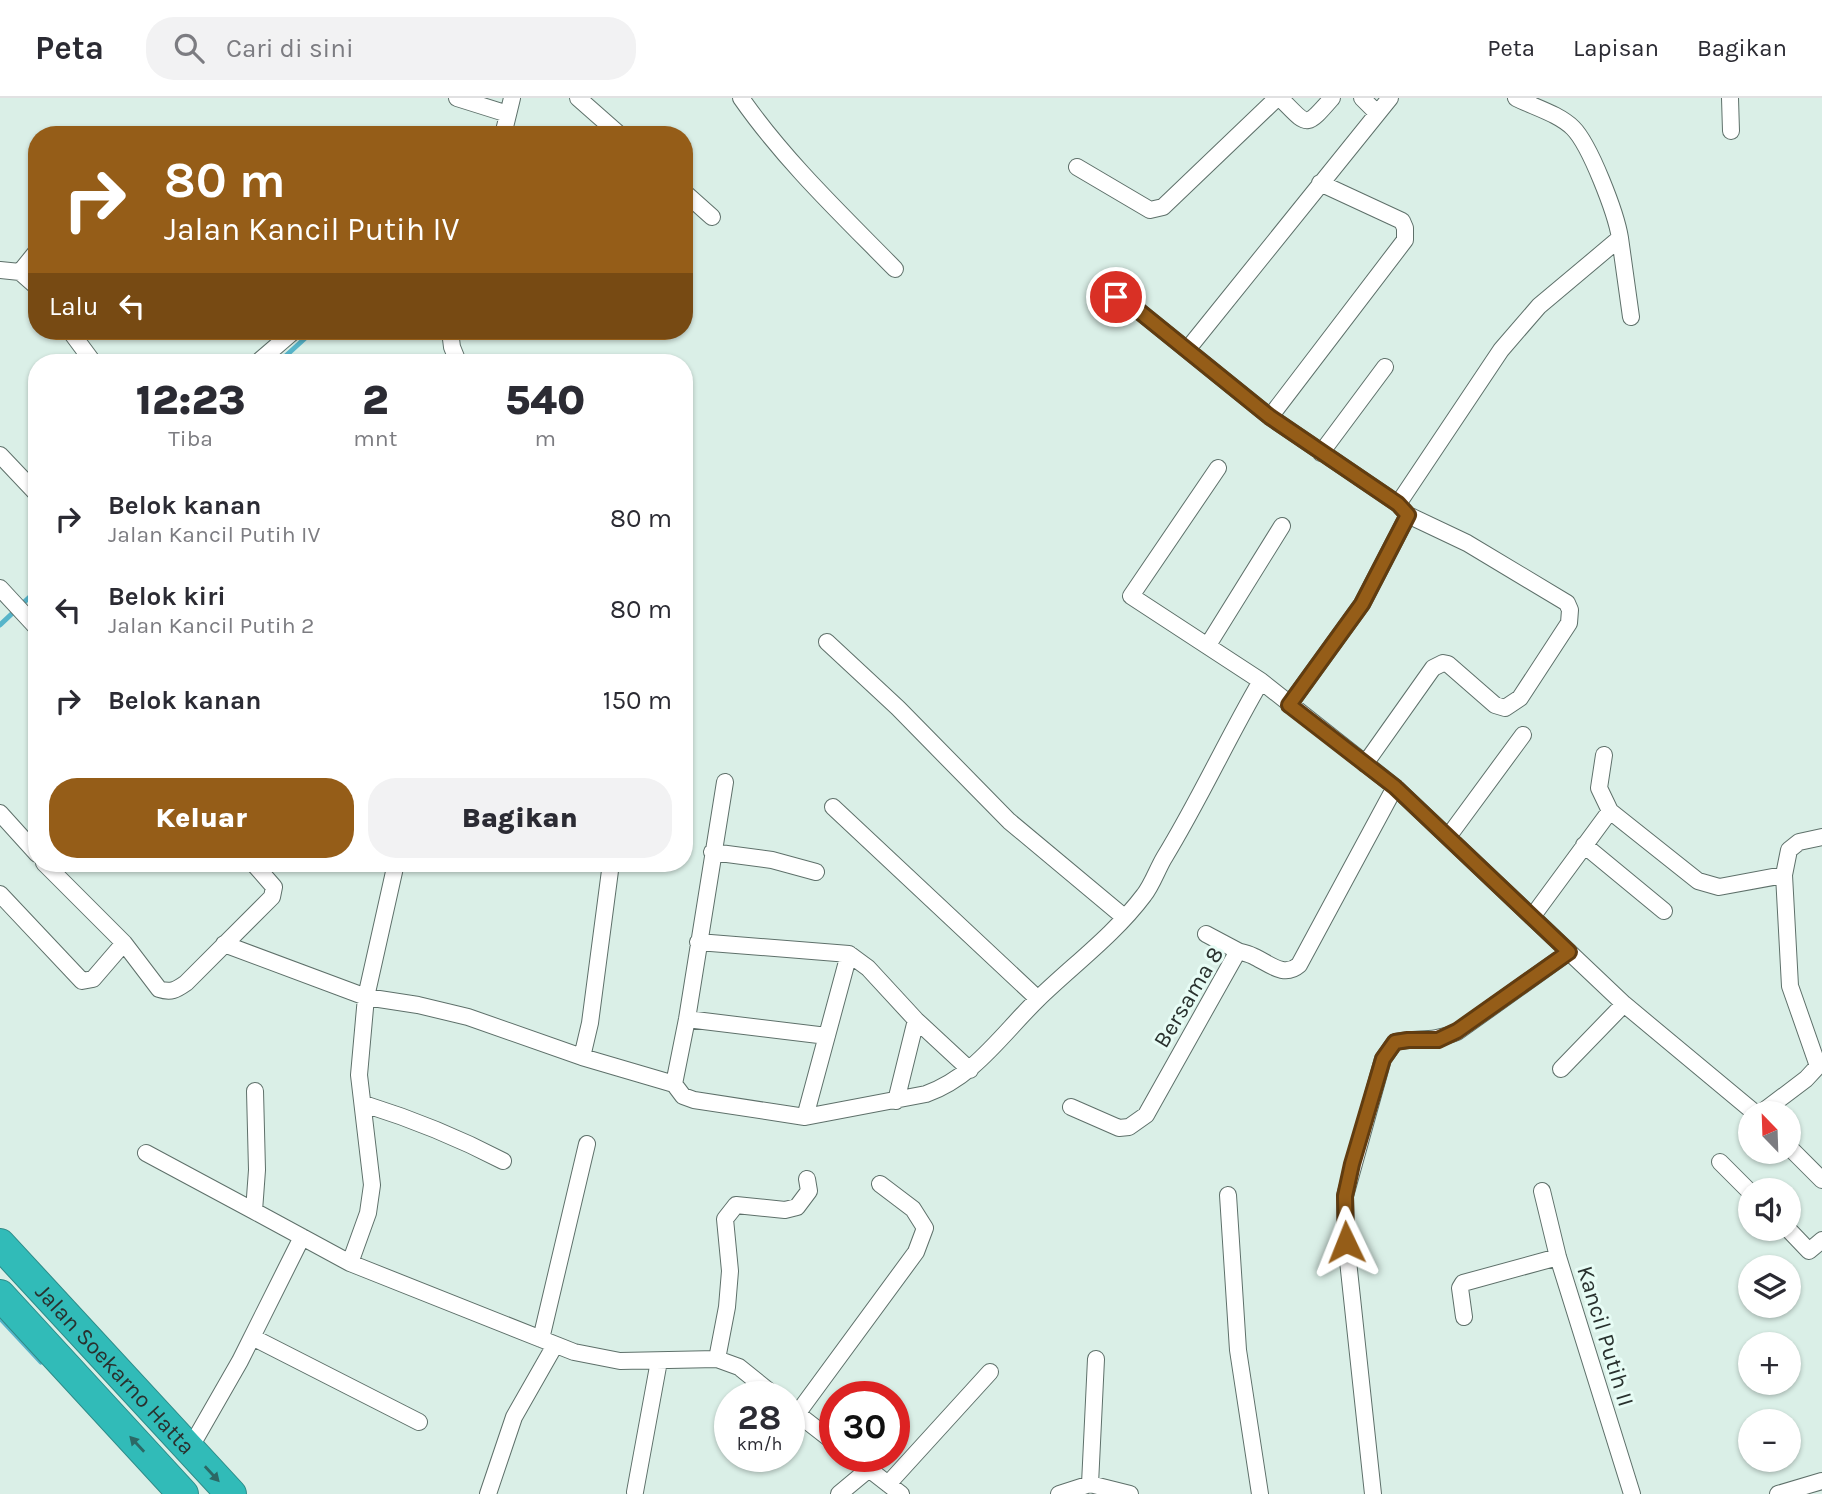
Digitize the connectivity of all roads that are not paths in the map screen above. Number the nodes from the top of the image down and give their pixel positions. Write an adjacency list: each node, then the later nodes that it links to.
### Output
1 (457, 98): 10 (street)
2 (578, 98): 13 (street)
3 (741, 98): 21 (street)
4 (1278, 98): 5 (street); 15 (street)
5 (1332, 98)
6 (1362, 98): 11 (street)
7 (1390, 98): 11 (street)
8 (1516, 98): 19 (street)
9 (1730, 98): 14 (street)
10 (510, 106): 12 (street)
11 (1377, 113): 16 (street)
12 (505, 126)
13 (610, 126)
14 (1731, 131)
15 (1077, 167)
16 (1320, 183): 28 (street); 31 (street)
17 (693, 200): 18 (street)
18 (712, 217)
19 (1620, 238): 26 (street); 36 (street)
20 (28, 262): 23 (street)
21 (895, 269)
22 (0, 270): 23 (street)
23 (20, 272): 24 (street)
24 (28, 279)
25 (1103, 292): 28 (street)
26 (1631, 317)
27 (284, 340): 29 (street)
28 (1187, 351): 31 (street)
29 (268, 354)
30 (1385, 367): 32 (street)
31 (1270, 417): 32 (street)
32 (1321, 453): 36 (street)
33 (0, 456): 35 (street)
34 (1218, 468): 41 (street)
35 (28, 485)
36 (1403, 509): 43 (street); 46 (street)
37 (1282, 526): 41 (street)
38 (0, 588): 39 (street)
39 (28, 619)
40 (827, 642): 65 (street)
41 (1208, 645): 42 (street)
42 (1261, 681): 43 (street); 65 (street)
43 (1289, 705): 46 (street)
44 (1523, 735): 52 (street)
45 (1604, 755): 50 (street)
46 (1365, 764): 48 (street)
47 (724, 782): 56 (street)
48 (1395, 787): 52 (street); 71 (street, Bersama 8)
49 (834, 807): 75 (street)
50 (1609, 811): 55 (street); 62 (street)
51 (0, 813): 54 (street)
52 (1448, 837): 66 (street)
53 (1822, 837): 62 (street)
54 (28, 843)
55 (1584, 845): 64 (street); 66 (street)
56 (712, 852): 61 (street); 68 (street)
57 (55, 872): 69 (street)
58 (261, 872): 70 (street)
59 (394, 872): 74 (street)
60 (606, 872): 80 (street)
61 (816, 872)
62 (1784, 875): 87 (street)
63 (0, 894): 69 (street)
64 (1664, 911)
65 (1124, 917): 75 (street)
66 (1532, 917): 72 (street)
67 (1206, 934): 71 (street)
68 (698, 942): 73 (street); 77 (street)
69 (124, 943): 70 (street)
70 (224, 944): 74 (street)
71 (1238, 951): 89 (street, Bersama 8)
72 (1569, 952): 76 (street); 136 (street)
73 (849, 954): 78 (street); 79 (street)
74 (366, 997): 80 (street); 88 (street)
75 (1038, 999): 82 (street)
76 (1624, 1004): 81 (street); 86 (street)
77 (687, 1019): 79 (street); 83 (street)
78 (916, 1020): 82 (street); 85 (street)
79 (827, 1036): 90 (street)
80 (582, 1057): 83 (street)
81 (1561, 1069)
82 (970, 1070): 85 (street)
83 (674, 1084): 90 (street)
84 (255, 1091): 102 (street)
85 (896, 1101): 90 (street)
86 (1741, 1101)
87 (1777, 1101)
88 (364, 1104): 94 (street); 108 (street)
89 (1071, 1107)
90 (805, 1117)
91 (587, 1144): 112 (street)
92 (146, 1153): 102 (street)
93 (1801, 1159): 98 (street)
94 (503, 1161)
95 (1720, 1162): 97 (street)
96 (807, 1179): 113 (street)
97 (1738, 1180)
98 (1822, 1180)
99 (880, 1185): 118 (street)
100 (1542, 1191): 107 (street, Kancil Putih II)
101 (1228, 1195): 135 (street)
102 (254, 1211): 103 (street)
103 (302, 1237): 108 (street); 111 (street)
104 (1822, 1240): 105 (street)
105 (1799, 1241)
106 (0, 1244): 122 (highway, Jalan Soekarno Hatta)
107 (1558, 1257): 110 (street); 137 (street, Kancil Putih II)
108 (350, 1263): 112 (street)
109 (0, 1295): 129 (highway, Jalan Soekarno Hatta, one-way to 109)
110 (1464, 1317)
111 (252, 1337): 120 (street); 122 (street)
112 (548, 1342): 115 (street); 131 (street)
113 (717, 1359): 115 (street); 117 (street)
114 (1096, 1359): 126 (street)
115 (660, 1361): 128 (street)
116 (989, 1372): 127 (street)
117 (757, 1381)
118 (805, 1395)
119 (805, 1420): 121 (street)
120 (419, 1422)
121 (819, 1431)
122 (190, 1450): 130 (highway, Jalan Soekarno Hatta, one-way to 130)
123 (865, 1472): 132 (street)
124 (873, 1472): 127 (street)
125 (1822, 1481): 138 (street)
126 (1090, 1485): 133 (street); 134 (street)
127 (895, 1489)
128 (635, 1492)
129 (183, 1494)
130 (231, 1494)
131 (488, 1494)
132 (839, 1494)
133 (1059, 1494)
134 (1130, 1494)
135 (1260, 1494)
136 (1373, 1494)
137 (1632, 1494)
138 (1778, 1494)

